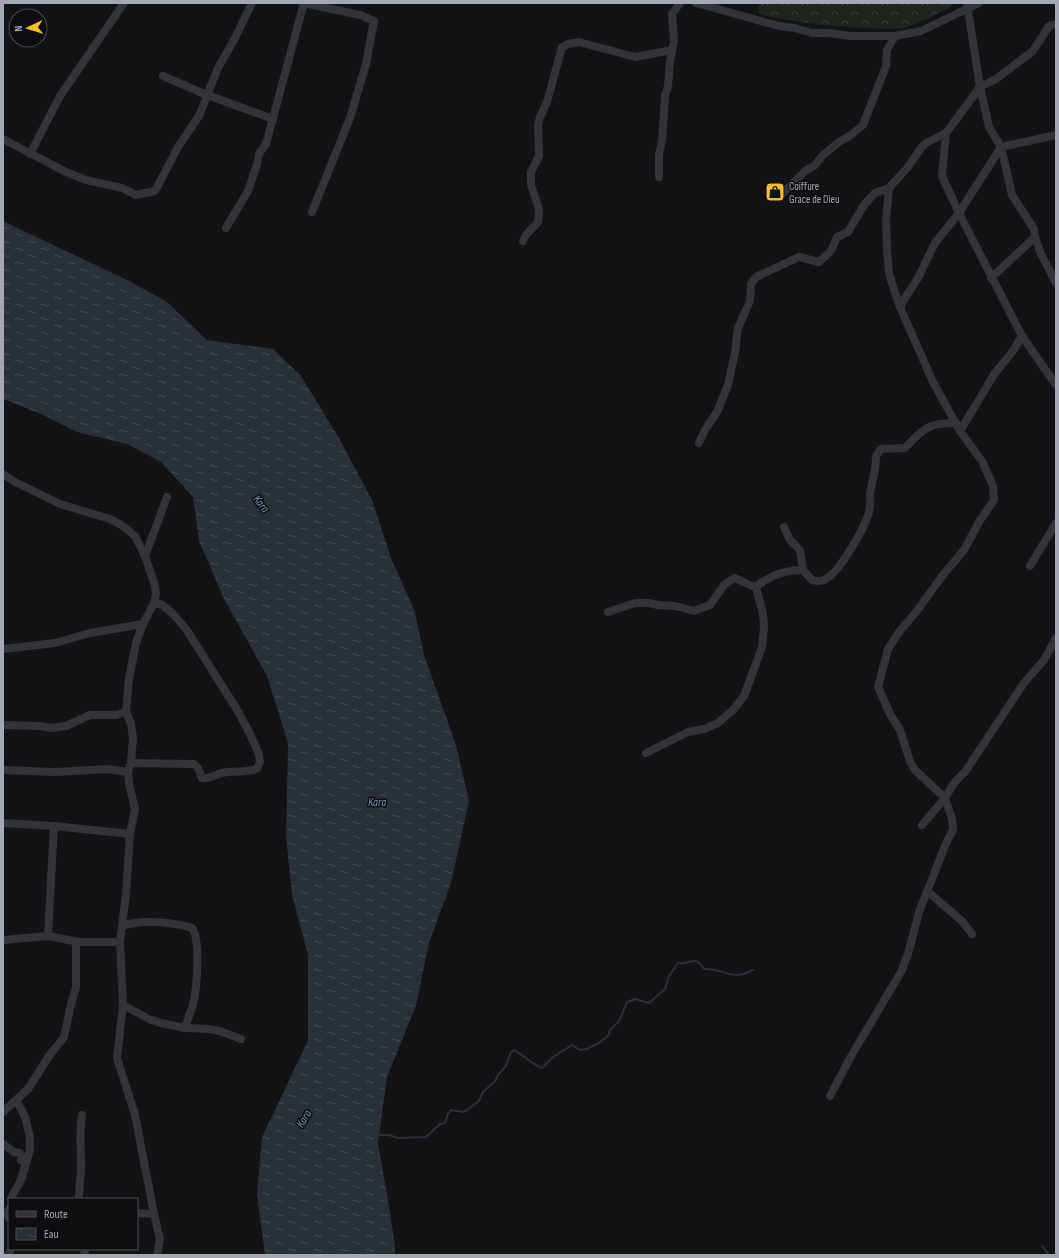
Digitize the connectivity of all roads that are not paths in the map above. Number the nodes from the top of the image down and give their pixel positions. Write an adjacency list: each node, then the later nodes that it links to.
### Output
1 (124, 3): 19 (street)
2 (252, 3): 13 (street)
3 (304, 3): 14 (street); 23 (street)
4 (680, 3): 10 (street)
5 (696, 3): 9 (street)
6 (979, 3): 7 (street)
7 (967, 5): 9 (street); 12 (street)
8 (1056, 24): 12 (street)
9 (895, 36): 22 (street)
10 (672, 50): 20 (street); 27 (street)
11 (163, 76): 13 (street)
12 (980, 87): 15 (street); 18 (street)
13 (208, 95): 14 (street); 19 (street)
14 (273, 119): 25 (street)
15 (946, 133): 21 (street); 24 (street)
16 (1056, 135): 18 (street)
17 (3, 139): 19 (street)
18 (1001, 147): 24 (street); 26 (street)
19 (30, 154)
20 (659, 177)
21 (889, 188): 30 (street); 35 (street)
22 (782, 194)
23 (312, 212)
24 (959, 213): 28 (street); 30 (street)
25 (226, 228)
26 (1035, 236): 28 (street); 29 (street)
27 (523, 241)
28 (991, 278): 31 (street)
29 (1056, 283)
30 (900, 307): 33 (street)
31 (1022, 336): 32 (street); 34 (street)
32 (1056, 385)
33 (956, 423): 34 (street); 42 (street)
34 (960, 430): 55 (street)
35 (699, 443)
36 (3, 474): 40 (street)
37 (167, 497): 40 (street)
38 (1056, 524): 41 (street)
39 (784, 527): 42 (street)
40 (145, 556): 44 (street)
41 (1030, 566)
42 (804, 570): 43 (street)
43 (756, 587): 45 (street); 51 (street)
44 (154, 603): 46 (street); 52 (street)
45 (608, 612)
46 (143, 624): 48 (street); 49 (street)
47 (1056, 638): 55 (street)
48 (3, 649)
49 (126, 712): 50 (street); 52 (street)
50 (3, 725)
51 (646, 753)
52 (131, 763): 54 (street)
53 (3, 770): 54 (street)
54 (128, 772): 59 (street)
55 (945, 798): 57 (street); 60 (street)
56 (3, 823): 58 (street)
57 (922, 825)
58 (54, 826): 59 (street); 63 (street)
59 (130, 834): 61 (street)
60 (927, 891): 62 (street); 70 (street)
61 (122, 926): 66 (street); 68 (street)
62 (972, 934)
63 (48, 936): 64 (street); 65 (street)
64 (3, 940)
65 (76, 942): 66 (street); 71 (street)
66 (120, 942): 67 (street)
67 (123, 1005): 68 (street); 79 (street)
68 (184, 1028): 69 (street)
69 (240, 1039)
70 (830, 1096)
71 (15, 1101): 72 (street); 75 (street)
72 (3, 1112)
73 (82, 1115): 77 (street)
74 (3, 1144): 75 (street)
75 (26, 1164): 76 (street)
76 (12, 1198)
77 (79, 1198)
78 (138, 1213): 79 (street)
79 (154, 1214): 80 (street)
80 (157, 1255)

